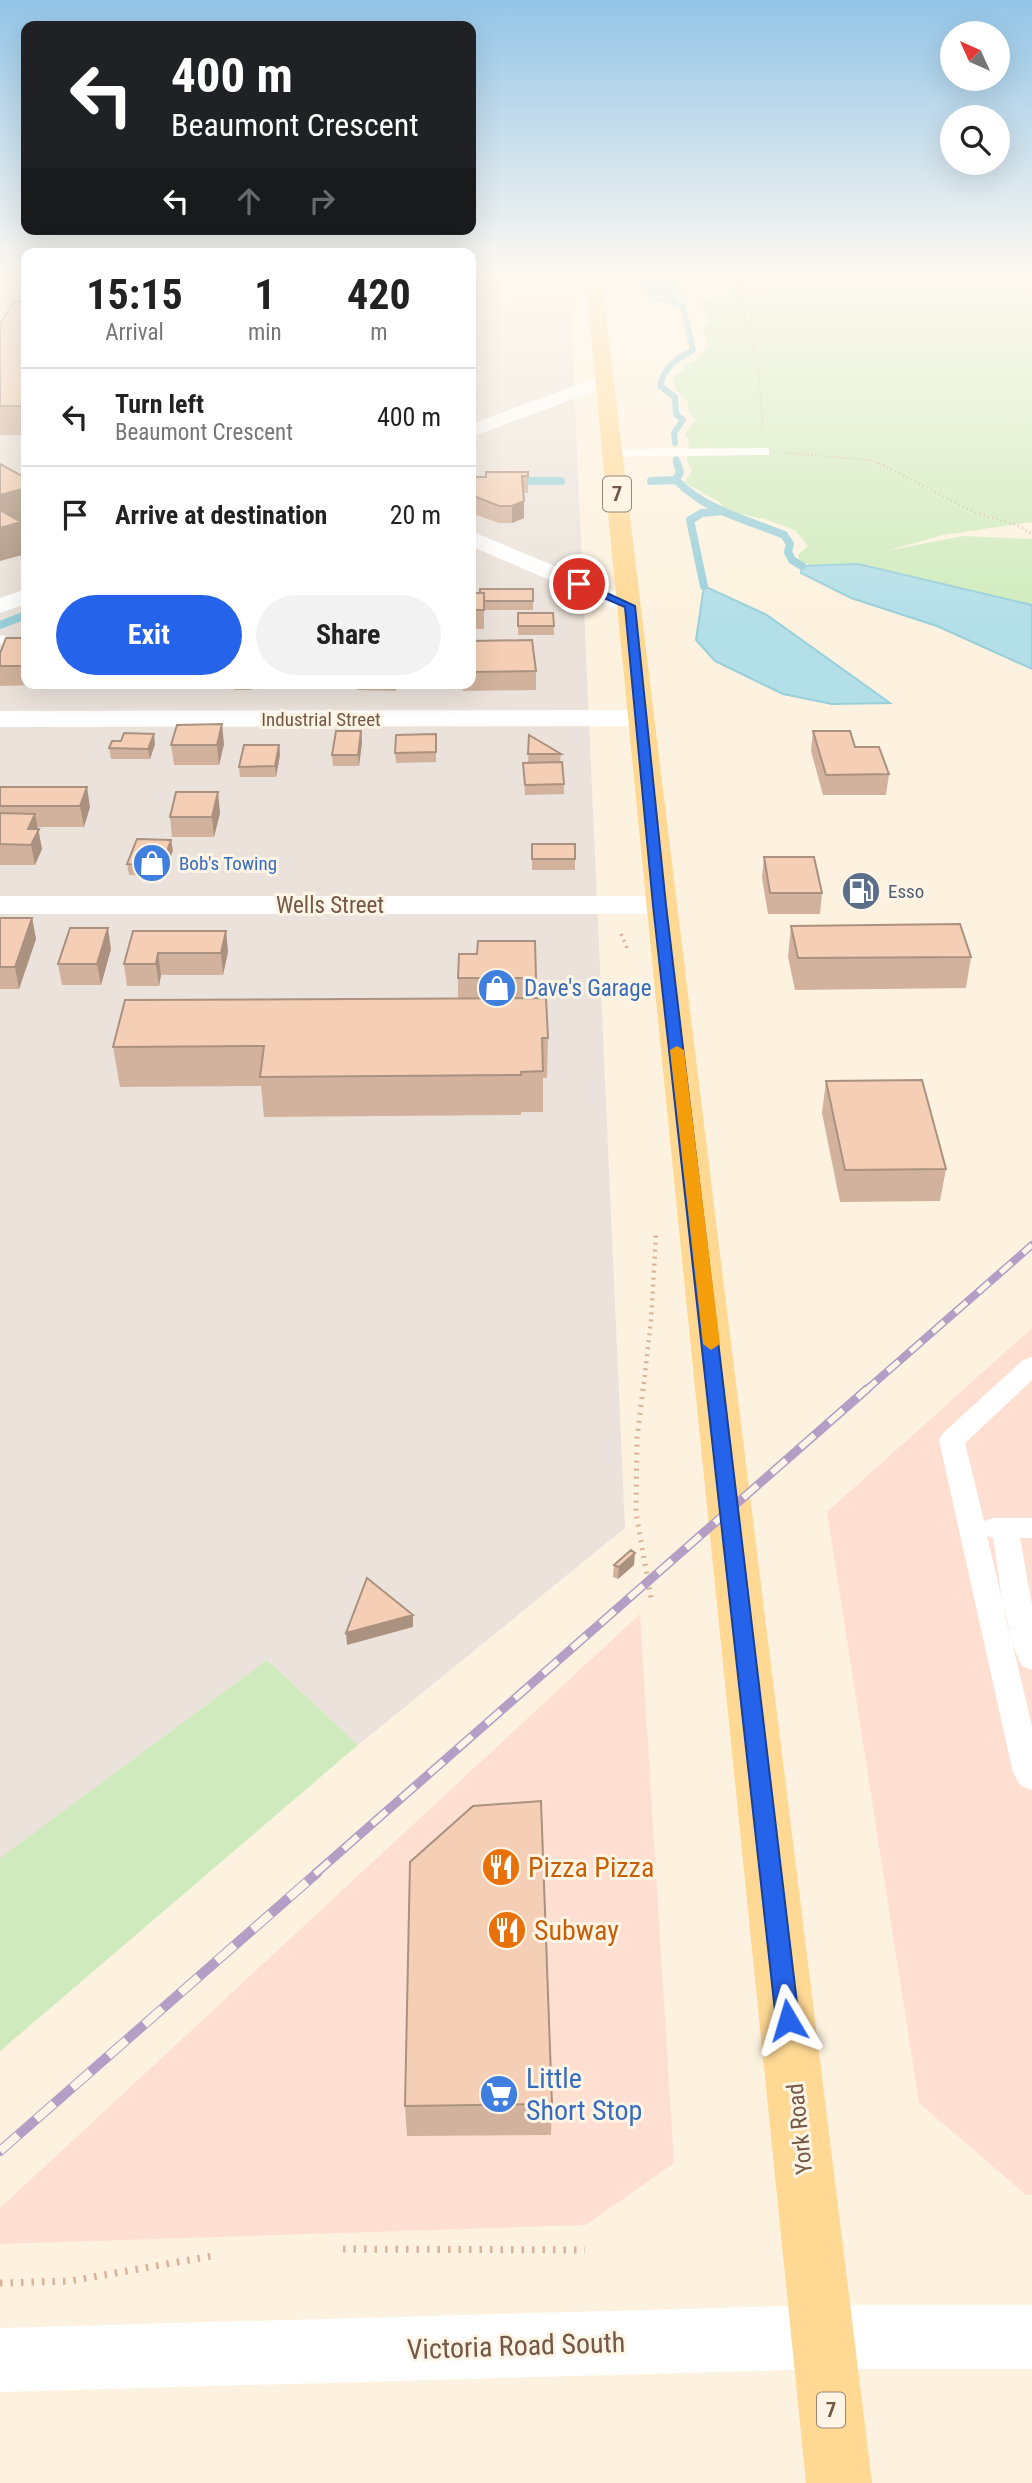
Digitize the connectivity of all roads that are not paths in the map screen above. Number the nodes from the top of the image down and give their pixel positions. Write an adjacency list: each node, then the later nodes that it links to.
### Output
1 (583, 389): 3 (street)
2 (605, 389): 5 (main road, York Road / 7)
3 (476, 429)
4 (765, 452): 5 (lane)
5 (612, 453): 9 (main road, York Road / 7)
6 (476, 540): 9 (street)
7 (21, 598): 8 (street)
8 (0, 606)
9 (630, 606): 10 (main road, York Road / 7)
10 (642, 718): 11 (street, Industrial Street); 13 (main road, York Road / 7)
11 (0, 719)
12 (0, 905): 13 (street, Wells Street)
13 (640, 917): 19 (main road, York Road / 7)
14 (1032, 1366): 16 (lane)
15 (1019, 1528): 16 (lane); 17 (lane)
16 (972, 1529): 18 (lane)
17 (1032, 1658)
18 (1032, 1777)
19 (823, 2337): 20 (street, Victoria Road South); 21 (street, Victoria Road South); 22 (main road, York Road / 7)
20 (1032, 2337)
21 (0, 2360)
22 (839, 2483)

